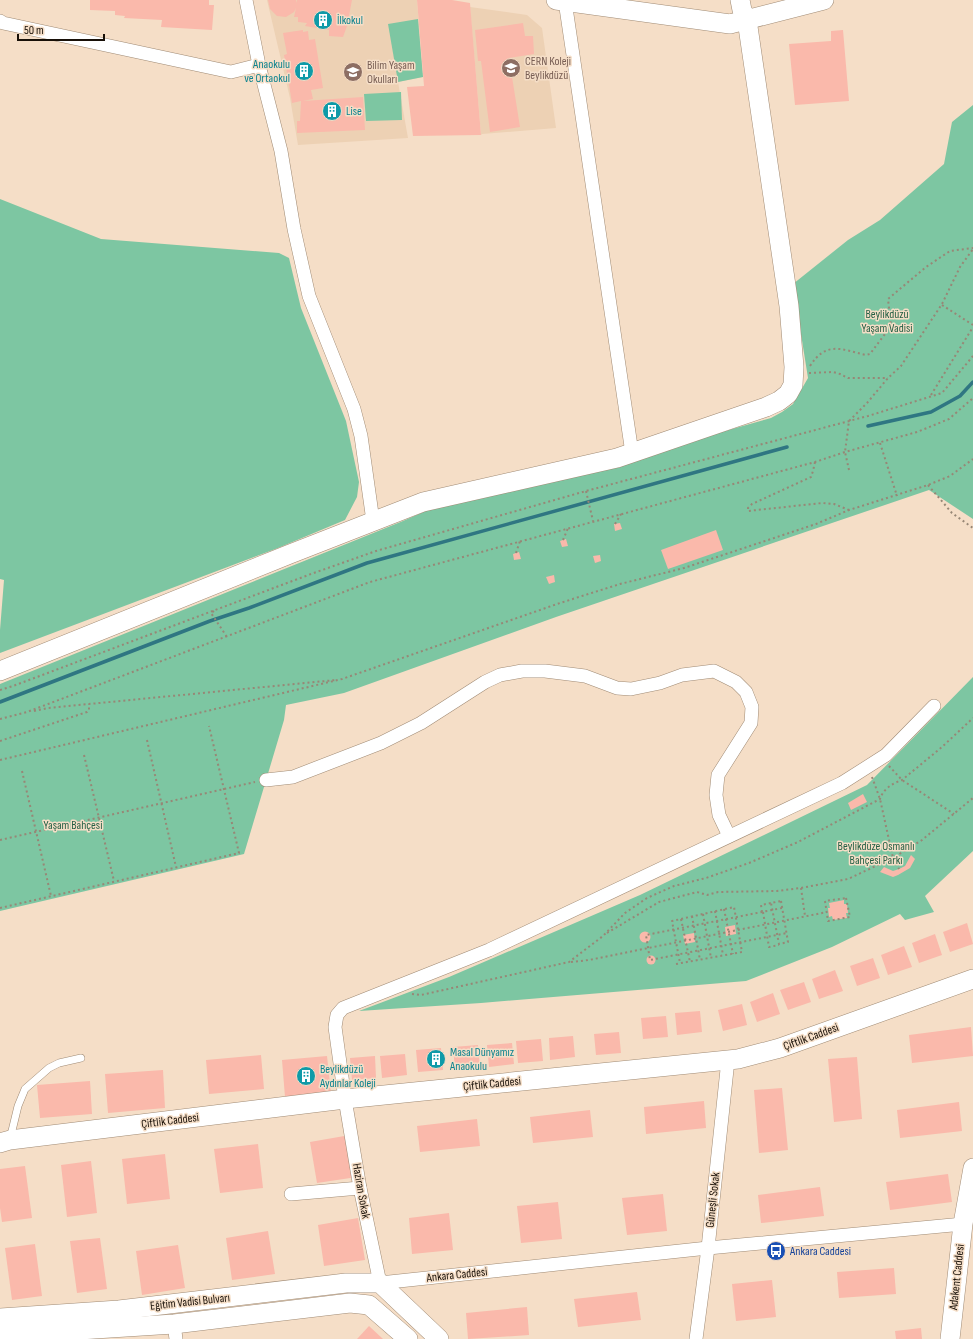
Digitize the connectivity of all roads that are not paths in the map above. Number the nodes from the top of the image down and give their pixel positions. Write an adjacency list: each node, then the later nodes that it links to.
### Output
1 (246, 0): 8 (street)
2 (740, 0): 6 (street)
3 (751, 0): 6 (street)
4 (824, 0): 6 (street)
5 (560, 1): 6 (street); 9 (street)
6 (747, 20): 9 (street)
7 (0, 21): 8 (street)
8 (259, 65): 10 (street)
9 (632, 453): 10 (street)
10 (373, 521): 11 (street)
11 (0, 671)
12 (934, 706): 14 (street, Haziran Sokak)
13 (266, 780): 14 (street)
14 (729, 836): 18 (street, Haziran Sokak)
15 (973, 979): 17 (street, Çiftlik Caddesi)
16 (80, 1058): 19 (lane)
17 (728, 1060): 18 (street, Çiftlik Caddesi); 24 (street, Güneşli Sokak)
18 (345, 1099): 19 (street, Çiftlik Caddesi); 21 (street, Haziran Sokak)
19 (5, 1141)
20 (973, 1168): 23 (street, Adakent Caddesi)
21 (360, 1188): 22 (street); 25 (street, Haziran Sokak)
22 (291, 1194)
23 (964, 1224): 24 (street, Ankara Caddesi); 33 (street, Adakent Caddesi)
24 (708, 1248): 25 (street, Ankara Caddesi); 32 (street, Güneşli Sokak)
25 (380, 1283): 26 (street); 27 (street, Eğitim Vadisi Bulvarı); 31 (street)
26 (369, 1305): 28 (street, Eğitim Vadisi Bulvarı); 30 (street)
27 (0, 1318)
28 (175, 1332): 29 (street, Eğitim Vadisi Bulvarı)
29 (0, 1335)
30 (408, 1339)
31 (439, 1339)
32 (696, 1339)
33 (950, 1339)

